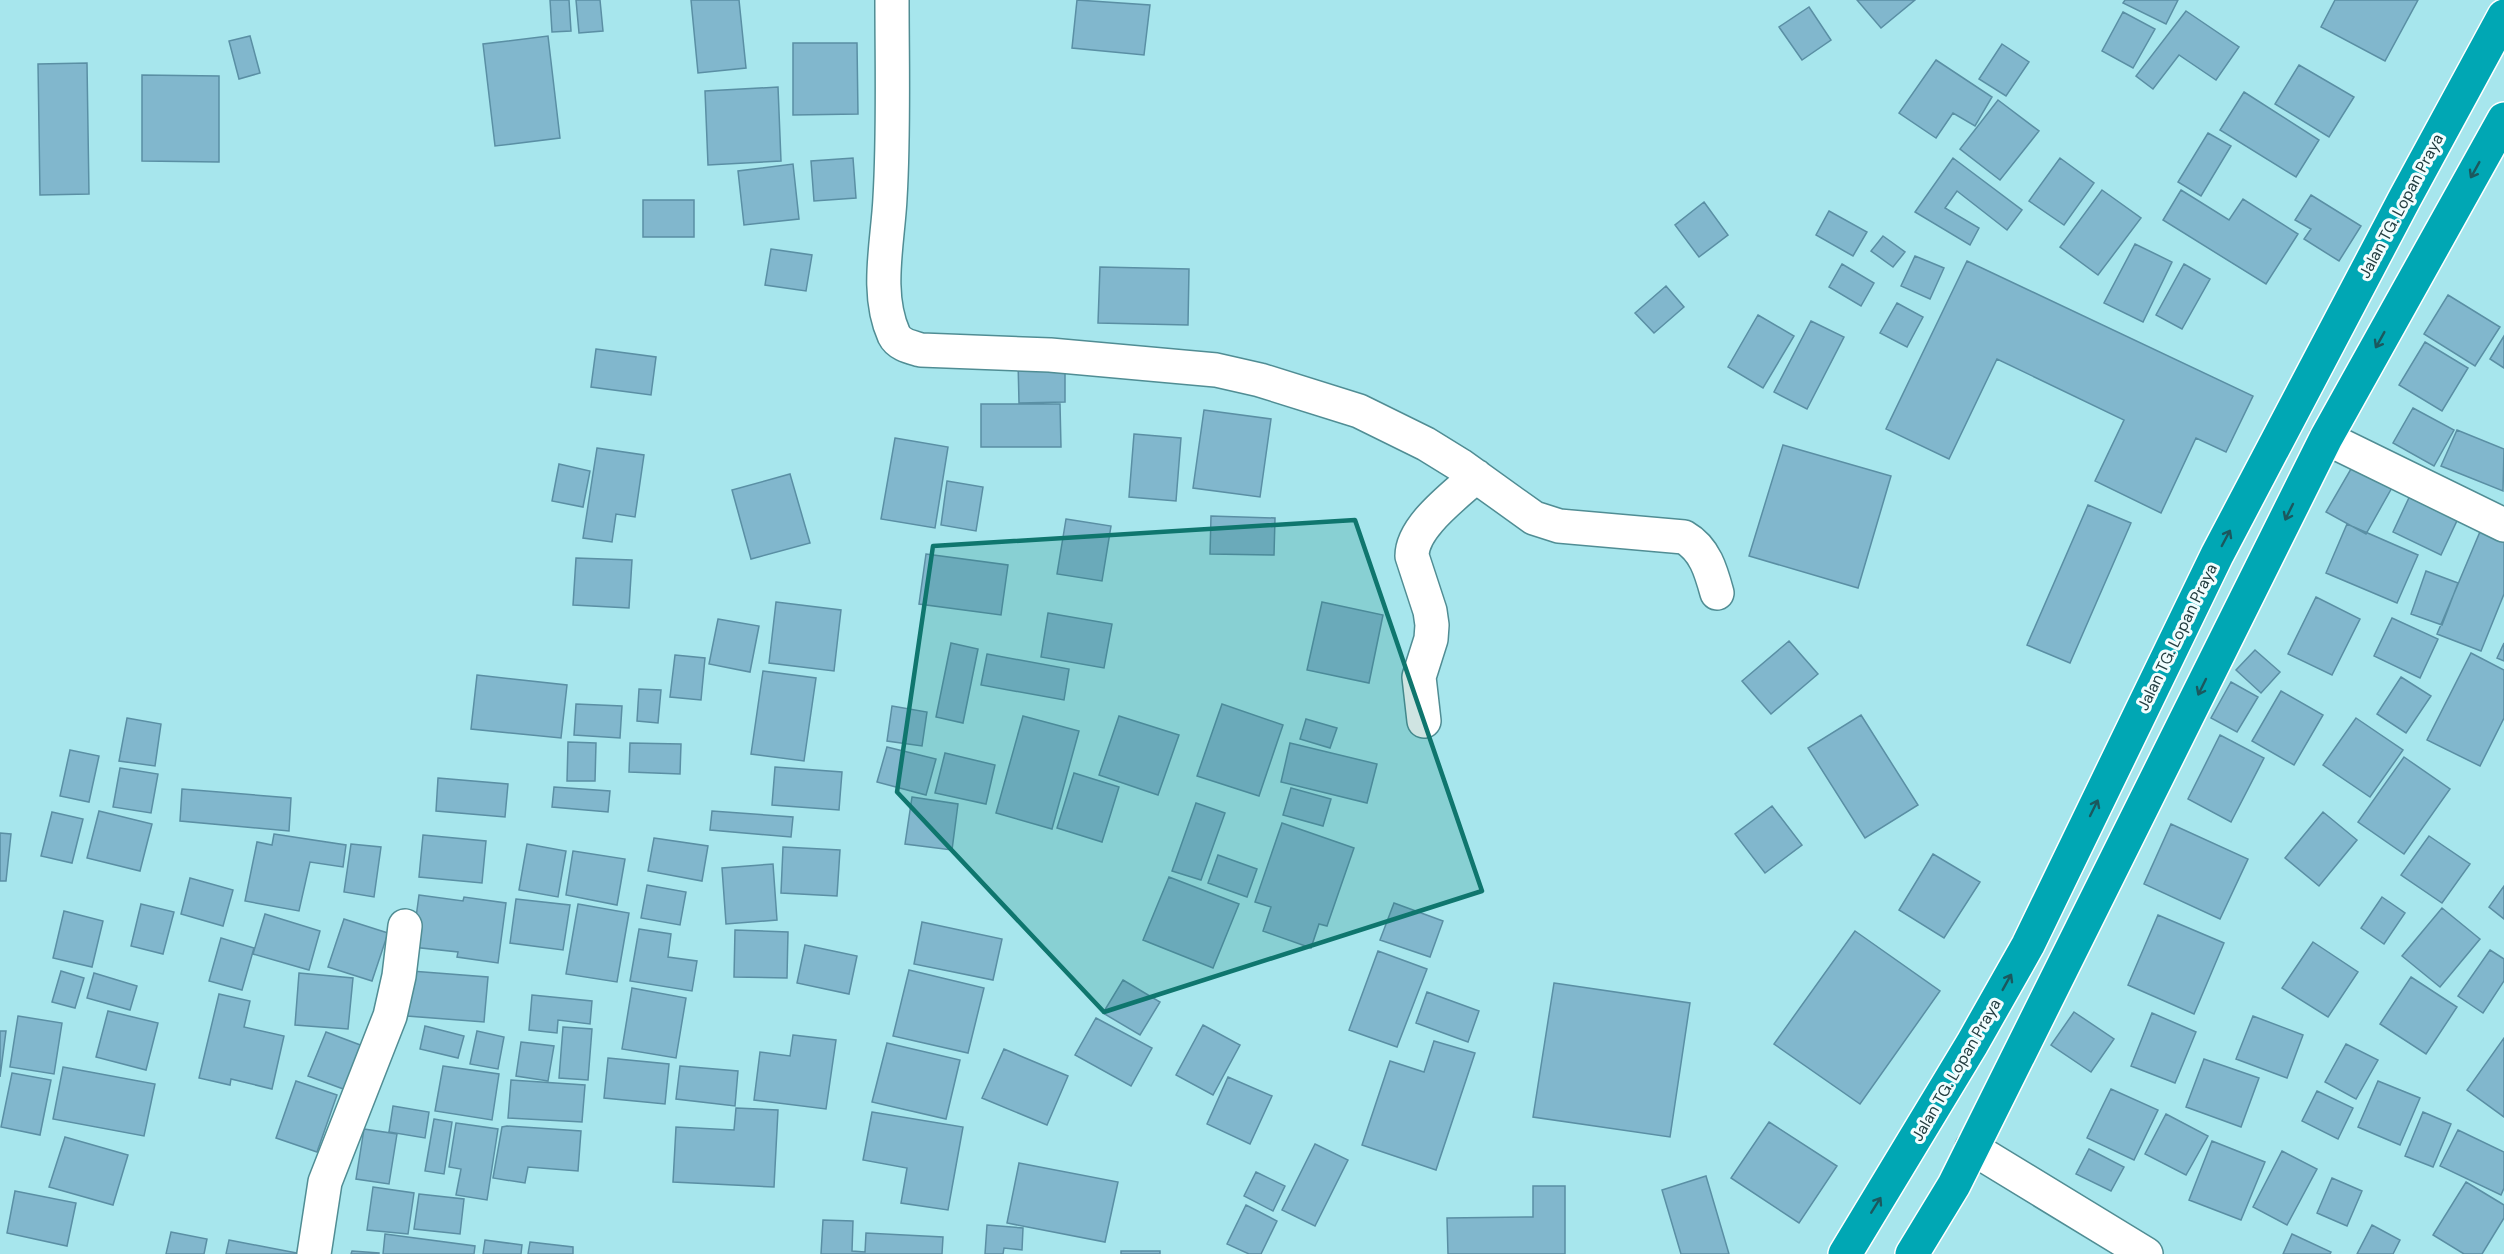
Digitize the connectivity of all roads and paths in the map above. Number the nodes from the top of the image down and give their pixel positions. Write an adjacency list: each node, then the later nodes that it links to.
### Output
1 (892, 0): 5 (street)
2 (2504, 16): 12 (highway, Jalan TG. Lopan Praya, one-way to 2)
3 (2504, 119): 4 (highway, one-way to 4)
4 (2326, 438): 6 (street); 10 (highway, one-way to 10)
5 (1476, 476): 7 (street); 8 (street)
6 (2504, 525)
7 (1717, 593)
8 (1424, 722)
9 (405, 926): 11 (street)
10 (1972, 1148): 13 (highway); 14 (street)
11 (314, 1254)
12 (1845, 1254)
13 (1912, 1254)
14 (2146, 1254)

